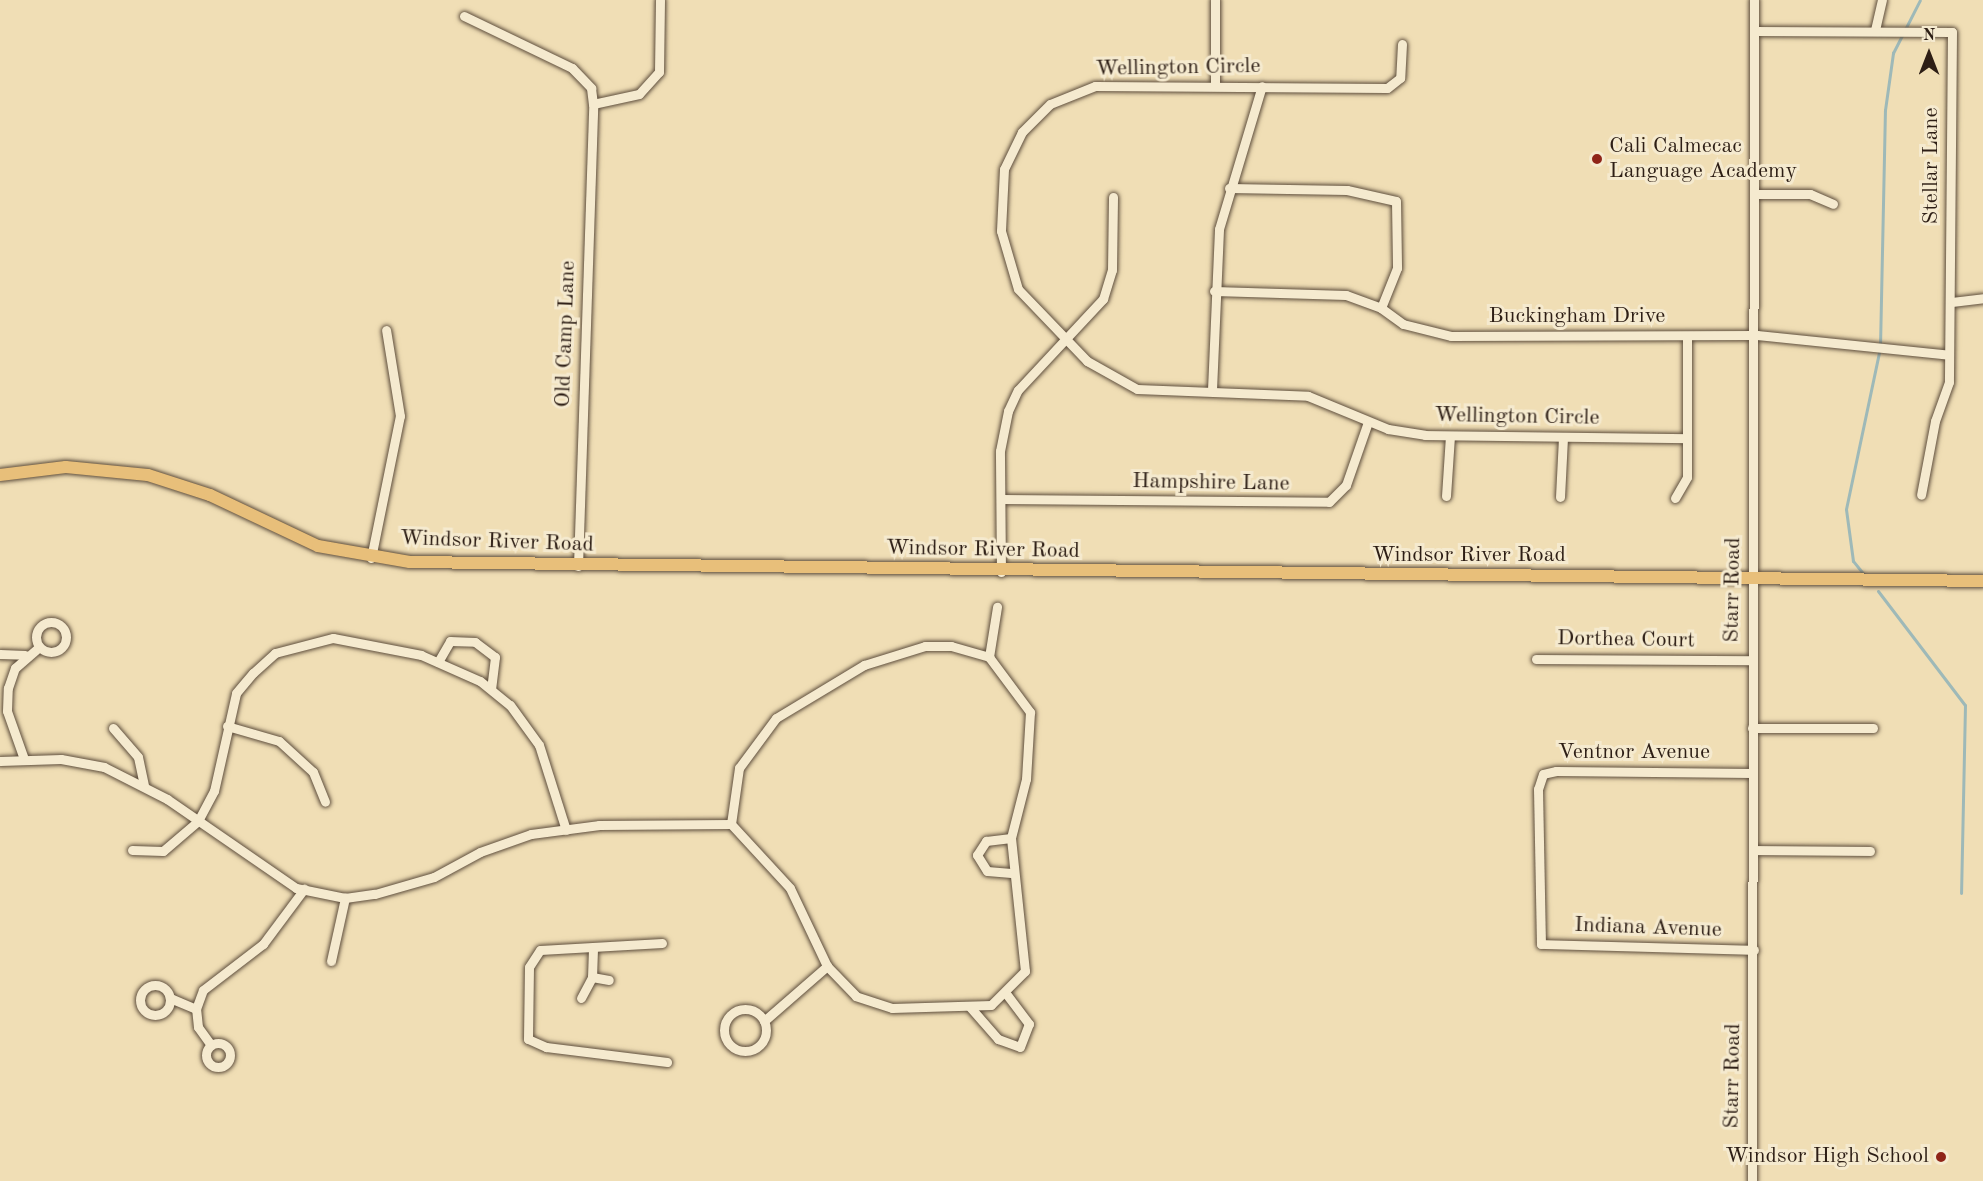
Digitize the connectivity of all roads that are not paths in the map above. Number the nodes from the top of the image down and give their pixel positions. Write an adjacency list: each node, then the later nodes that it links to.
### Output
1 (660, 0): 11 (street)
2 (1215, 0): 9 (street)
3 (1754, 0): 7 (street, Starr Road)
4 (1882, 0): 6 (street)
5 (464, 16): 11 (street, Old Camp Lane)
6 (1875, 30): 7 (street, Stellar Lane); 18 (street, Stellar Lane)
7 (1754, 31): 13 (street, Starr Road)
8 (1402, 44): 10 (street, Wellington Circle)
9 (1215, 86): 10 (street, Wellington Circle); 23 (street, Wellington Circle)
10 (1262, 86): 12 (street)
11 (593, 104): 37 (street, Old Camp Lane)
12 (1229, 188): 16 (street); 19 (street)
13 (1756, 194): 15 (street); 21 (street, Starr Road)
14 (1113, 197): 23 (street)
15 (1833, 204)
16 (1214, 291): 19 (street, Buckingham Drive); 25 (street)
17 (1983, 298): 18 (street)
18 (1952, 302): 24 (street, Stellar Lane)
19 (1381, 308): 22 (street, Buckingham Drive)
20 (386, 330): 36 (street)
21 (1757, 334): 22 (street, Buckingham Drive); 24 (street, Buckingham Drive); 39 (street, Starr Road)
22 (1687, 337): 29 (street)
23 (1066, 341): 25 (street, Wellington Circle); 35 (street)
24 (1949, 355): 31 (street, Stellar Lane)
25 (1212, 390): 26 (street, Wellington Circle)
26 (1368, 422): 27 (street, Wellington Circle); 35 (street, Hampshire Lane)
27 (1450, 436): 28 (street, Wellington Circle); 32 (street)
28 (1563, 438): 29 (street, Wellington Circle); 33 (street)
29 (1687, 438): 34 (street)
30 (0, 474): 36 (main road, Windsor River Road)
31 (1921, 495)
32 (1446, 496)
33 (1560, 497)
34 (1675, 498)
35 (1001, 499): 38 (street)
36 (371, 558): 37 (main road, Windsor River Road)
37 (578, 566): 38 (main road, Windsor River Road)
38 (1001, 572): 39 (main road, Windsor River Road)
39 (1752, 577): 40 (main road, Windsor River Road); 47 (street, Starr Road)
40 (1983, 581)
41 (998, 607): 45 (street)
42 (39, 647): 44 (street)
43 (0, 654): 44 (street)
44 (25, 655): 50 (street)
45 (989, 657): 61 (street); 63 (street)
46 (1536, 659): 47 (street, Dorthea Court)
47 (1751, 660): 53 (street, Starr Road)
48 (438, 662): 49 (street); 49 (street); 51 (street)
49 (491, 689): 62 (street)
50 (4, 710): 55 (street)
51 (227, 726): 59 (street); 60 (street)
52 (113, 728): 58 (street)
53 (1752, 728): 54 (street); 57 (street, Starr Road)
54 (1873, 728)
55 (24, 759): 56 (street); 58 (street)
56 (0, 761)
57 (1752, 773): 65 (street, Starr Road); 71 (street, Ventnor Avenue)
58 (144, 786): 60 (street)
59 (325, 802)
60 (198, 821): 64 (street); 68 (street)
61 (731, 824): 62 (street); 75 (street)
62 (566, 830): 69 (street)
63 (1011, 838): 67 (street); 67 (street)
64 (132, 850)
65 (1753, 850): 66 (street); 73 (street, Starr Road)
66 (1870, 851)
67 (1011, 873): 78 (street)
68 (303, 889): 69 (street); 82 (street)
69 (345, 898): 74 (street)
70 (662, 943): 72 (street)
71 (1541, 944): 73 (street, Indiana Avenue)
72 (593, 949): 76 (street); 85 (street)
73 (1754, 950): 86 (street, Starr Road)
74 (332, 961)
75 (827, 966): 81 (street); 83 (street)
76 (591, 976): 77 (street); 80 (street)
77 (609, 980)
78 (1007, 994): 81 (street); 81 (street)
79 (170, 998): 82 (street)
80 (580, 998)
81 (970, 1007)
82 (196, 1009): 84 (street)
83 (764, 1021): 83 (street)
84 (211, 1045)
85 (667, 1062)
86 (1752, 1181)

